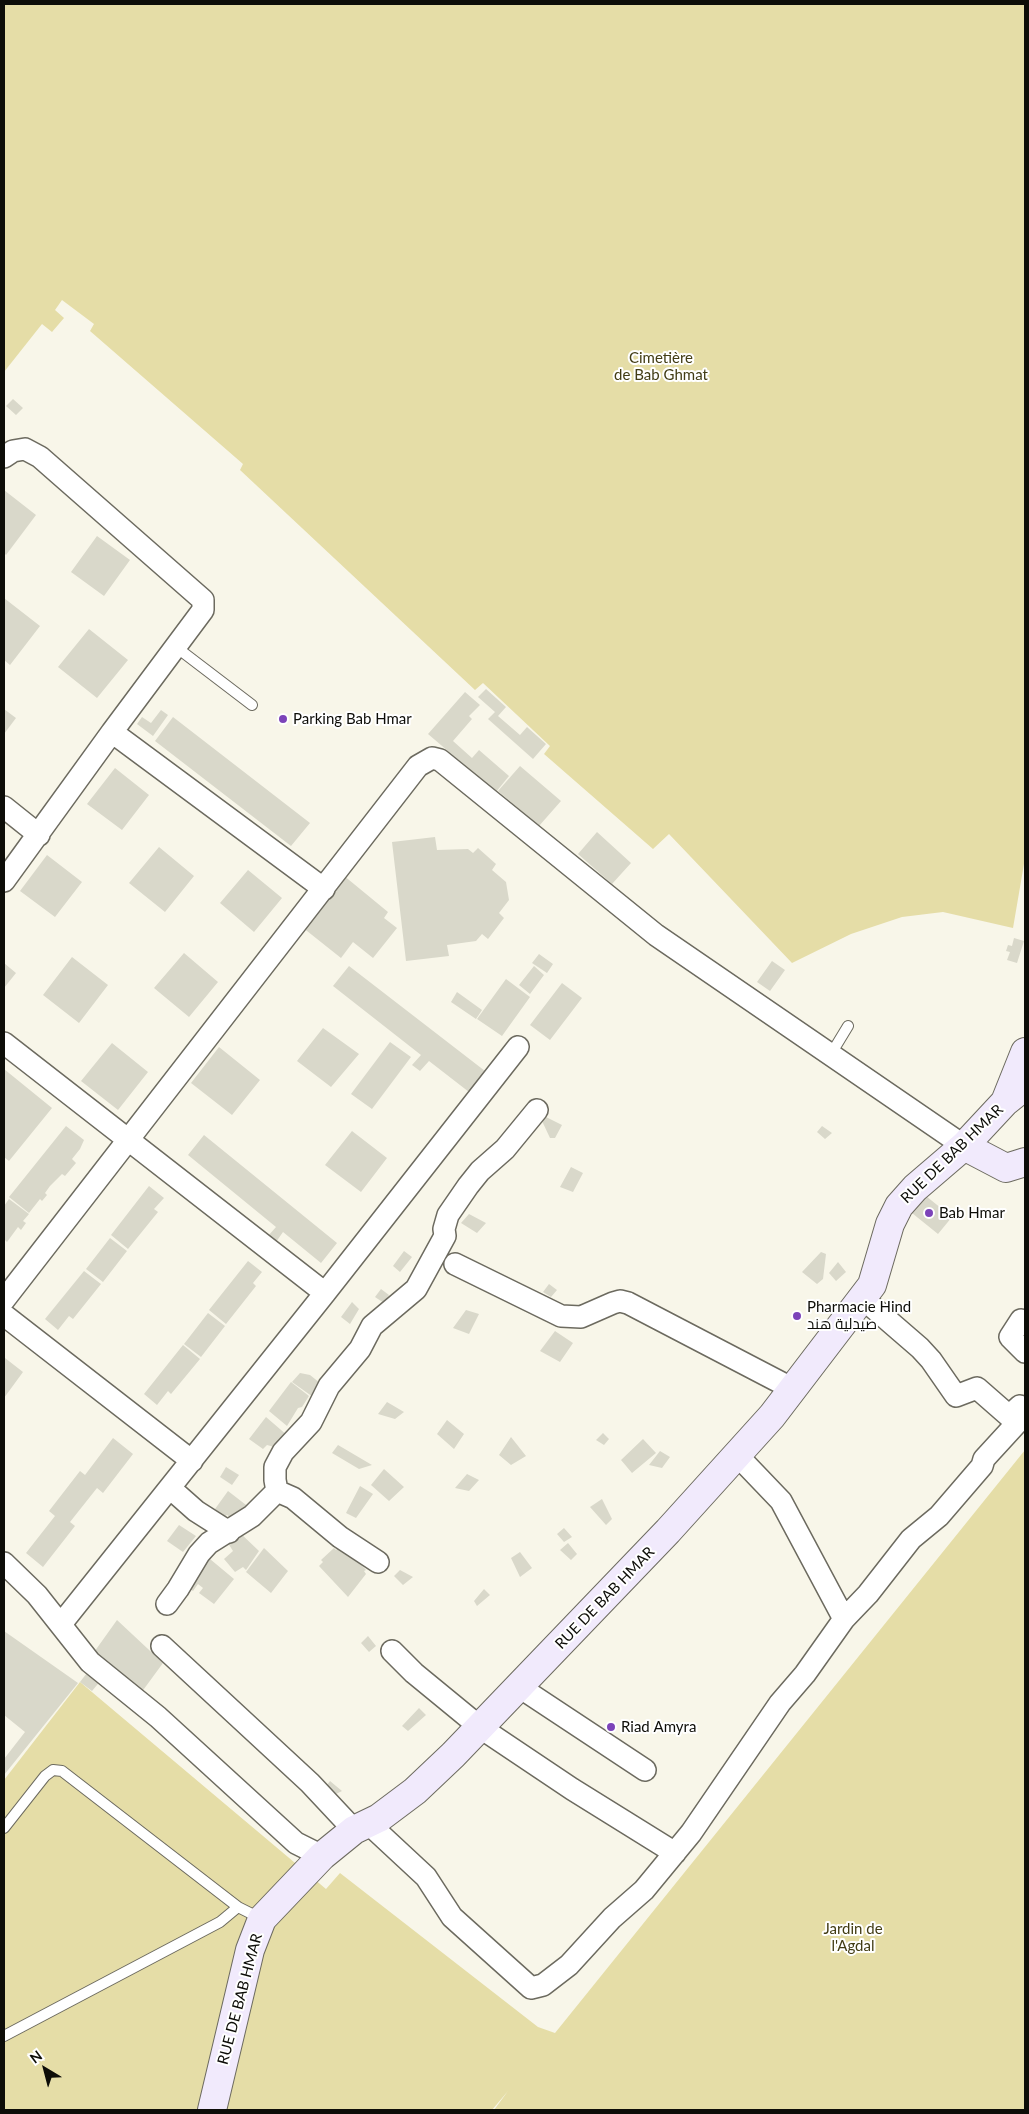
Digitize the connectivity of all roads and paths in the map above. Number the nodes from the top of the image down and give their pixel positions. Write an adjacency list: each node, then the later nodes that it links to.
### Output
1 (4, 457): 2 (street)
2 (176, 647): 3 (lane); 4 (street)
3 (252, 706)
4 (112, 732): 6 (street); 8 (street)
5 (4, 807): 6 (street)
6 (39, 835): 7 (street)
7 (4, 881)
8 (324, 889): 13 (street); 16 (street)
9 (848, 1026): 13 (lane)
10 (4, 1043): 16 (street)
11 (518, 1047): 20 (street)
12 (1025, 1052): 14 (main road)
13 (831, 1054): 17 (street)
14 (1015, 1094): 17 (main road, RUE DE BAB HMAR)
15 (536, 1110): 31 (street)
16 (128, 1140): 20 (street); 22 (street)
17 (964, 1146): 18 (main road); 21 (main road, RUE DE BAB HMAR)
18 (1016, 1165)
19 (455, 1264): 26 (street)
20 (325, 1293): 29 (street)
21 (862, 1297): 26 (main road, RUE DE BAB HMAR); 27 (street)
22 (4, 1300)
23 (4, 1315): 29 (street)
24 (1021, 1320): 25 (street)
25 (1025, 1352)
26 (793, 1389): 28 (main road, RUE DE BAB HMAR)
27 (1017, 1412): 36 (street)
28 (736, 1454): 36 (street); 40 (main road, RUE DE BAB HMAR)
29 (192, 1461): 30 (street)
30 (170, 1488): 32 (street); 37 (street)
31 (277, 1492): 32 (street); 33 (street)
32 (229, 1532): 35 (street)
33 (378, 1562)
34 (4, 1563): 37 (street)
35 (167, 1604)
36 (844, 1619): 45 (street)
37 (61, 1624): 46 (street)
38 (162, 1646): 43 (street)
39 (392, 1651): 41 (street)
40 (518, 1686): 41 (main road, RUE DE BAB HMAR); 42 (street)
41 (481, 1728): 43 (main road, RUE DE BAB HMAR); 45 (street)
42 (645, 1770)
43 (361, 1827): 45 (street); 46 (main road, RUE DE BAB HMAR)
44 (4, 1828): 47 (lane)
45 (676, 1852)
46 (322, 1856): 48 (main road, RUE DE BAB HMAR)
47 (238, 1907): 48 (lane); 49 (lane)
48 (262, 1920): 50 (main road, RUE DE BAB HMAR)
49 (4, 2036)
50 (212, 2110)

